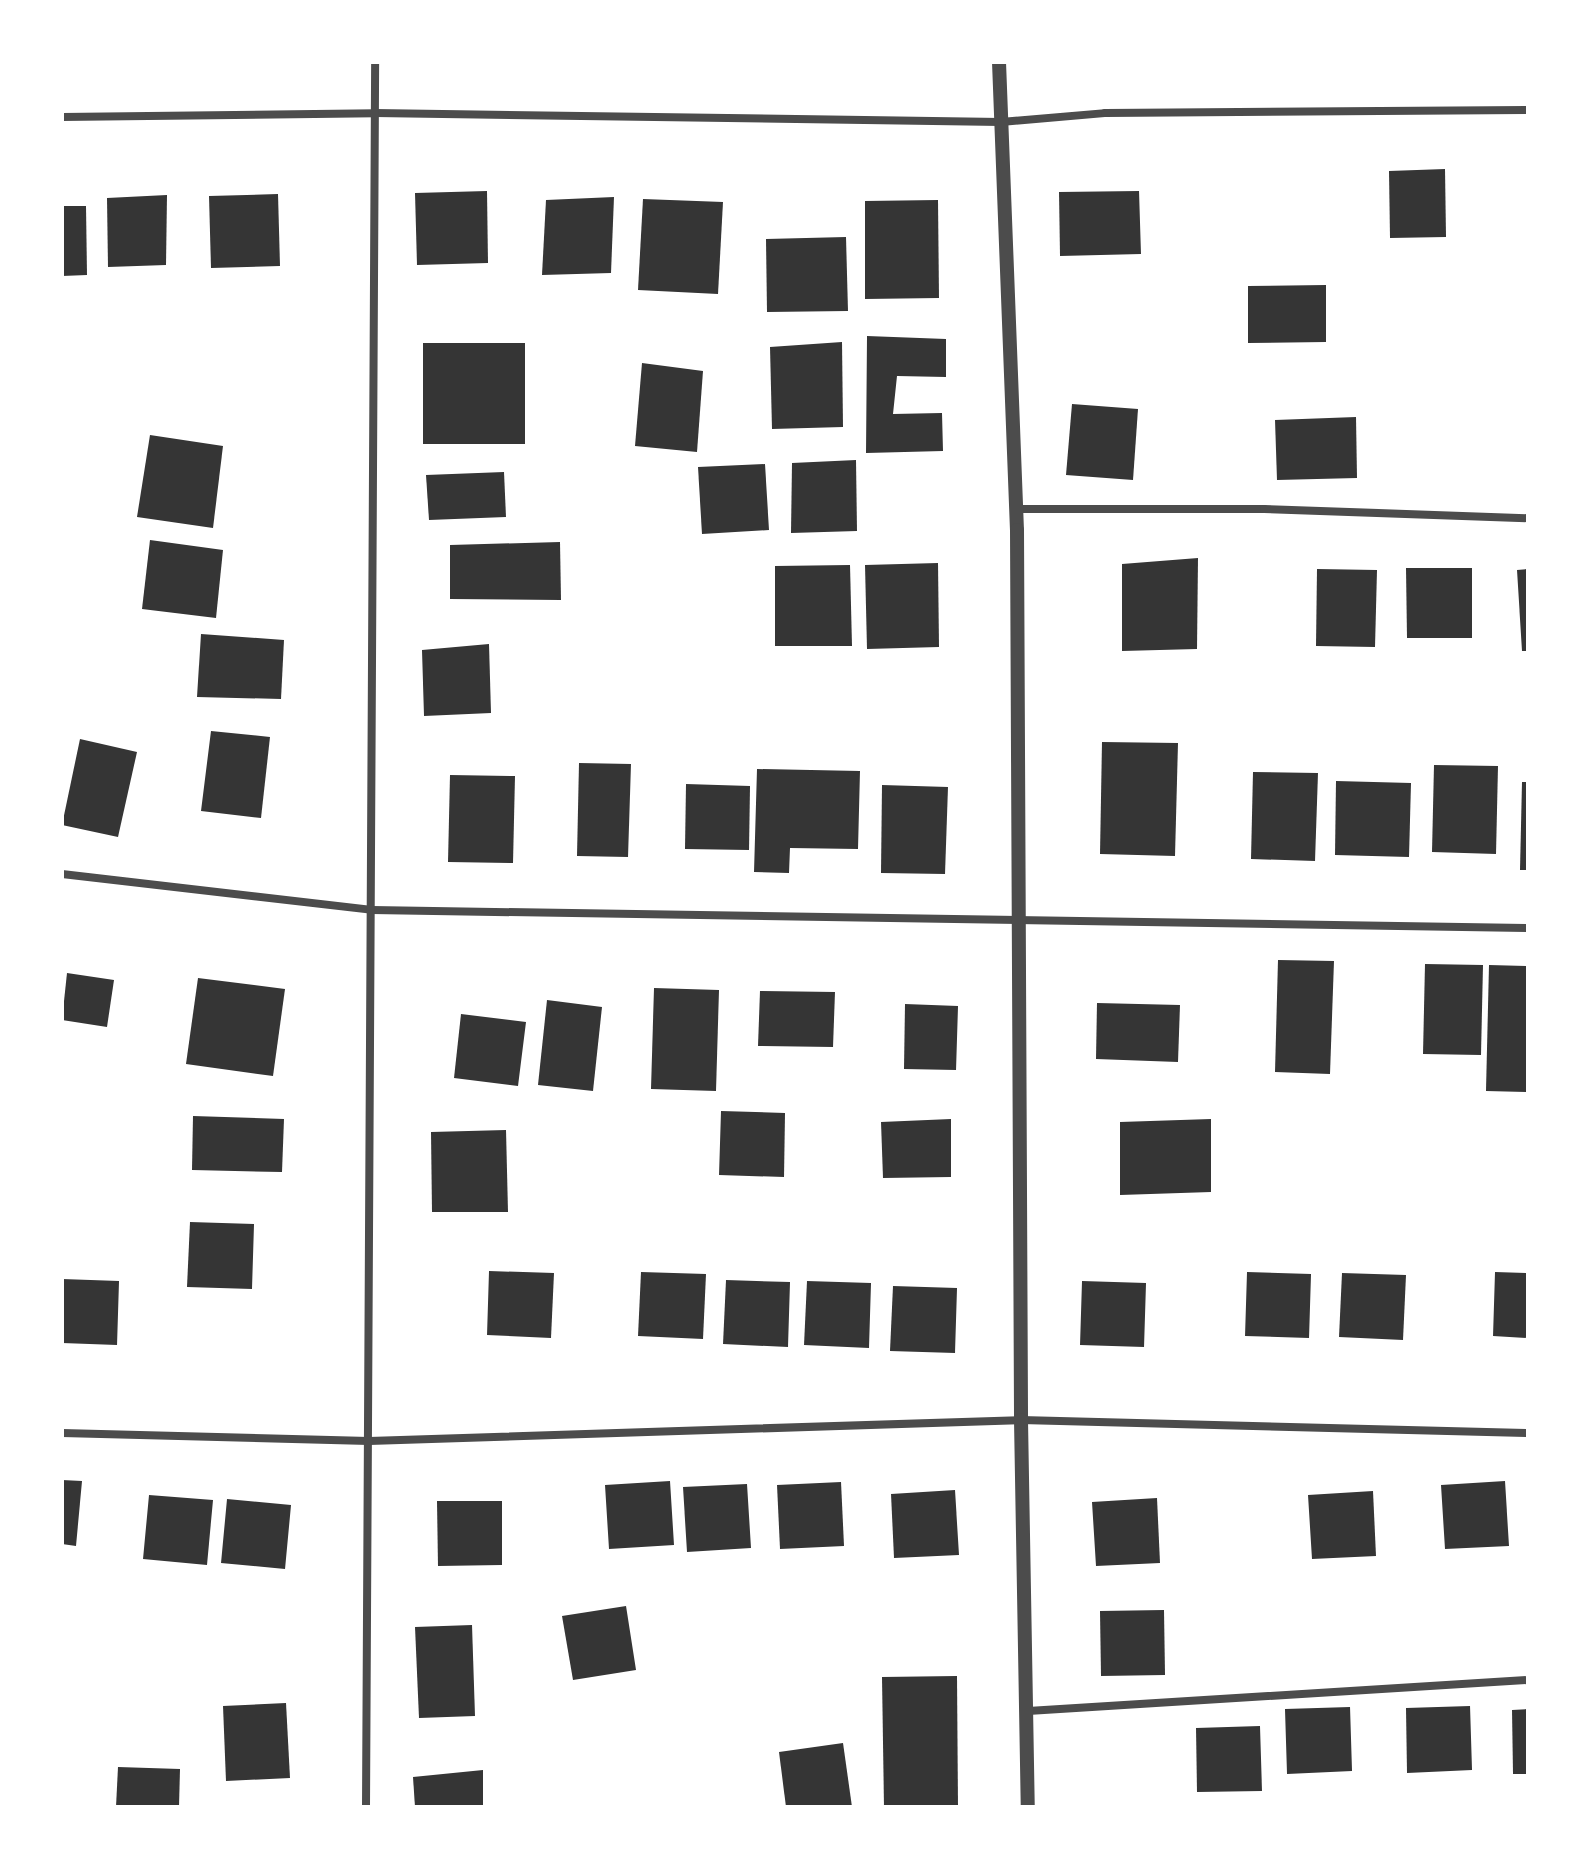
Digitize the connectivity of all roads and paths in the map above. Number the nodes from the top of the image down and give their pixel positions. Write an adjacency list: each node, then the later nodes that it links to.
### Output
1 (375, 62): 4 (street)
2 (999, 62): 6 (street)
3 (1528, 110): 6 (street)
4 (375, 113): 5 (street); 6 (street); 10 (street)
5 (62, 117)
6 (1001, 122): 7 (street)
7 (1017, 509): 8 (street); 11 (street)
8 (1528, 518)
9 (62, 874): 10 (street)
10 (372, 910): 11 (street); 16 (street)
11 (1017, 921): 12 (street); 13 (street)
12 (1528, 928)
13 (1021, 1420): 15 (street); 16 (street); 18 (street)
14 (62, 1433): 16 (street)
15 (1528, 1433)
16 (369, 1441): 19 (street)
17 (1528, 1680): 18 (street)
18 (1028, 1711): 20 (street)
19 (366, 1807)
20 (1028, 1807)

